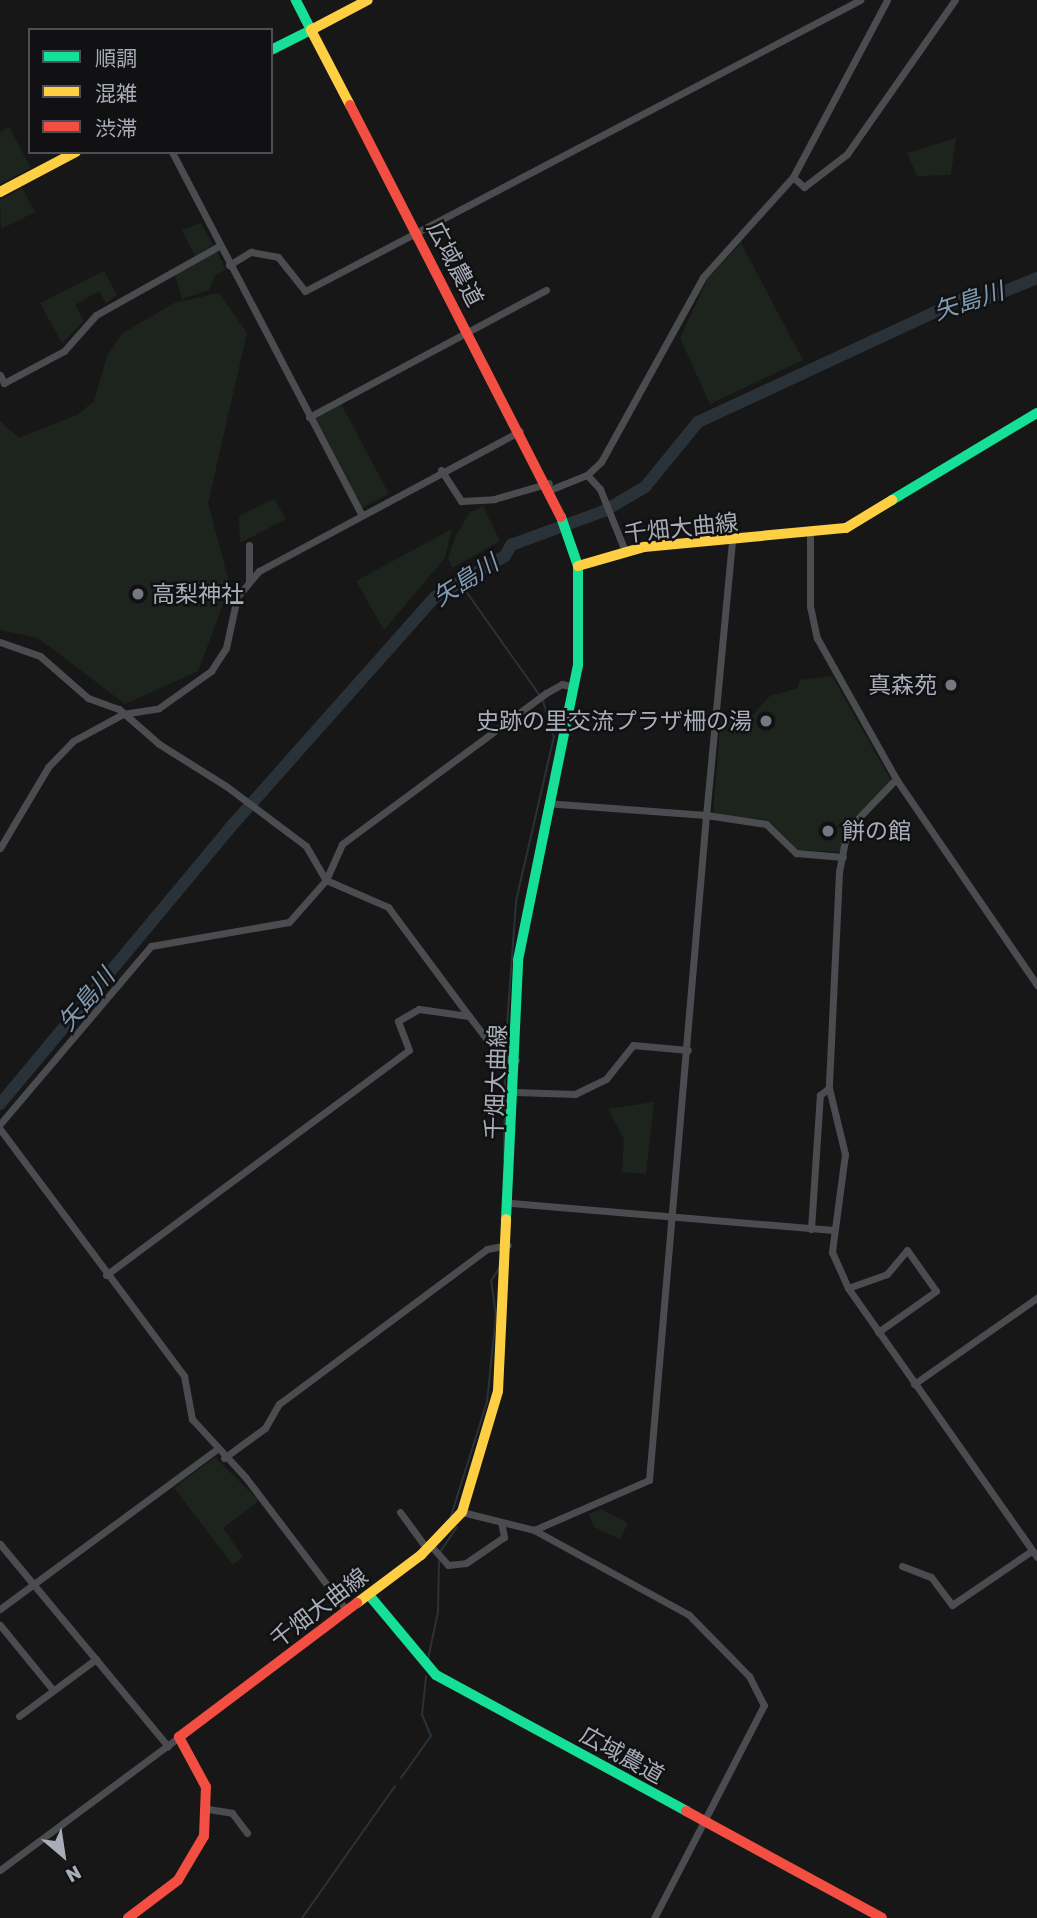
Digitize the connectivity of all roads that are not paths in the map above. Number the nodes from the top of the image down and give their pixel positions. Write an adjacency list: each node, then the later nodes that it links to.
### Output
1 (296, 0): 6 (main road, 広域農道)
2 (369, 0): 6 (main road)
3 (860, 0): 12 (street)
4 (887, 0): 10 (street)
5 (955, 0): 10 (street)
6 (311, 30): 7 (main road); 12 (main road, 広域農道)
7 (273, 49)
8 (72, 154): 11 (main road)
9 (173, 154): 13 (street)
10 (793, 177): 22 (street)
11 (0, 191)
12 (416, 231): 14 (street); 16 (main road, 広域農道)
13 (219, 246): 14 (street); 17 (street)
14 (229, 265): 19 (street)
15 (546, 290): 16 (street)
16 (468, 331): 19 (street); 20 (main road, 広域農道)
17 (0, 375)
18 (1037, 413): 25 (main road, 千畑大曲線)
19 (309, 416): 24 (street)
20 (520, 431): 21 (street); 23 (main road, 広域農道)
21 (441, 470): 23 (street); 24 (street)
22 (587, 475): 23 (street); 28 (street)
23 (550, 486): 29 (main road, 広域農道)
24 (361, 514): 30 (street)
25 (810, 535): 26 (main road, 千畑大曲線); 34 (street)
26 (732, 541): 28 (main road, 千畑大曲線); 36 (street)
27 (249, 545): 30 (street)
28 (625, 551): 29 (main road, 千畑大曲線)
29 (578, 566): 32 (main road, 千畑大曲線)
30 (249, 580): 33 (street)
31 (0, 642): 33 (street)
32 (573, 687): 35 (main road, 千畑大曲線); 40 (street)
33 (123, 714): 37 (street); 40 (street)
34 (896, 779): 39 (street); 41 (street)
35 (548, 803): 36 (street); 44 (main road, 千畑大曲線)
36 (706, 815): 39 (street); 43 (street)
37 (3, 835): 38 (street)
38 (0, 848)
39 (843, 857): 45 (street)
40 (326, 880): 42 (street); 47 (street)
41 (1037, 985)
42 (469, 1016): 44 (street); 53 (street)
43 (688, 1050): 46 (street); 49 (street)
44 (516, 1060): 46 (main road, 千畑大曲線)
45 (829, 1088): 50 (street); 51 (street)
46 (515, 1091): 48 (main road, 千畑大曲線)
47 (0, 1127): 53 (street)
48 (511, 1203): 49 (street); 52 (main road, 千畑大曲線)
49 (675, 1218): 50 (street); 63 (street)
50 (811, 1229): 51 (street)
51 (831, 1230): 54 (street)
52 (508, 1245): 59 (street); 61 (main road, 千畑大曲線)
53 (106, 1275): 58 (street)
54 (848, 1288): 56 (street); 56 (street)
55 (1037, 1298): 57 (street)
56 (878, 1332): 57 (street)
57 (914, 1384): 66 (street)
58 (216, 1450): 59 (street); 68 (street)
59 (223, 1458): 71 (street)
60 (400, 1512): 65 (street)
61 (462, 1513): 62 (street); 65 (main road, 千畑大曲線)
62 (502, 1522): 63 (street); 65 (street)
63 (534, 1530): 79 (street)
64 (0, 1544): 68 (street)
65 (431, 1549): 69 (main road, 千畑大曲線)
66 (1034, 1554): 67 (street)
67 (902, 1566)
68 (34, 1585): 70 (street); 73 (street)
69 (369, 1595): 71 (main road, 千畑大曲線); 79 (main road, 広域農道)
70 (0, 1609)
71 (347, 1611): 76 (main road, 千畑大曲線)
72 (0, 1625): 74 (street)
73 (96, 1659): 74 (street); 77 (street)
74 (53, 1690): 75 (street)
75 (19, 1716)
76 (179, 1737): 77 (street); 78 (main road)
77 (168, 1746): 81 (street)
78 (208, 1809): 80 (street); 83 (main road)
79 (706, 1822): 82 (main road, 広域農道); 84 (street)
80 (247, 1833)
81 (0, 1870)
82 (875, 1916)
83 (128, 1918)
84 (654, 1918)

